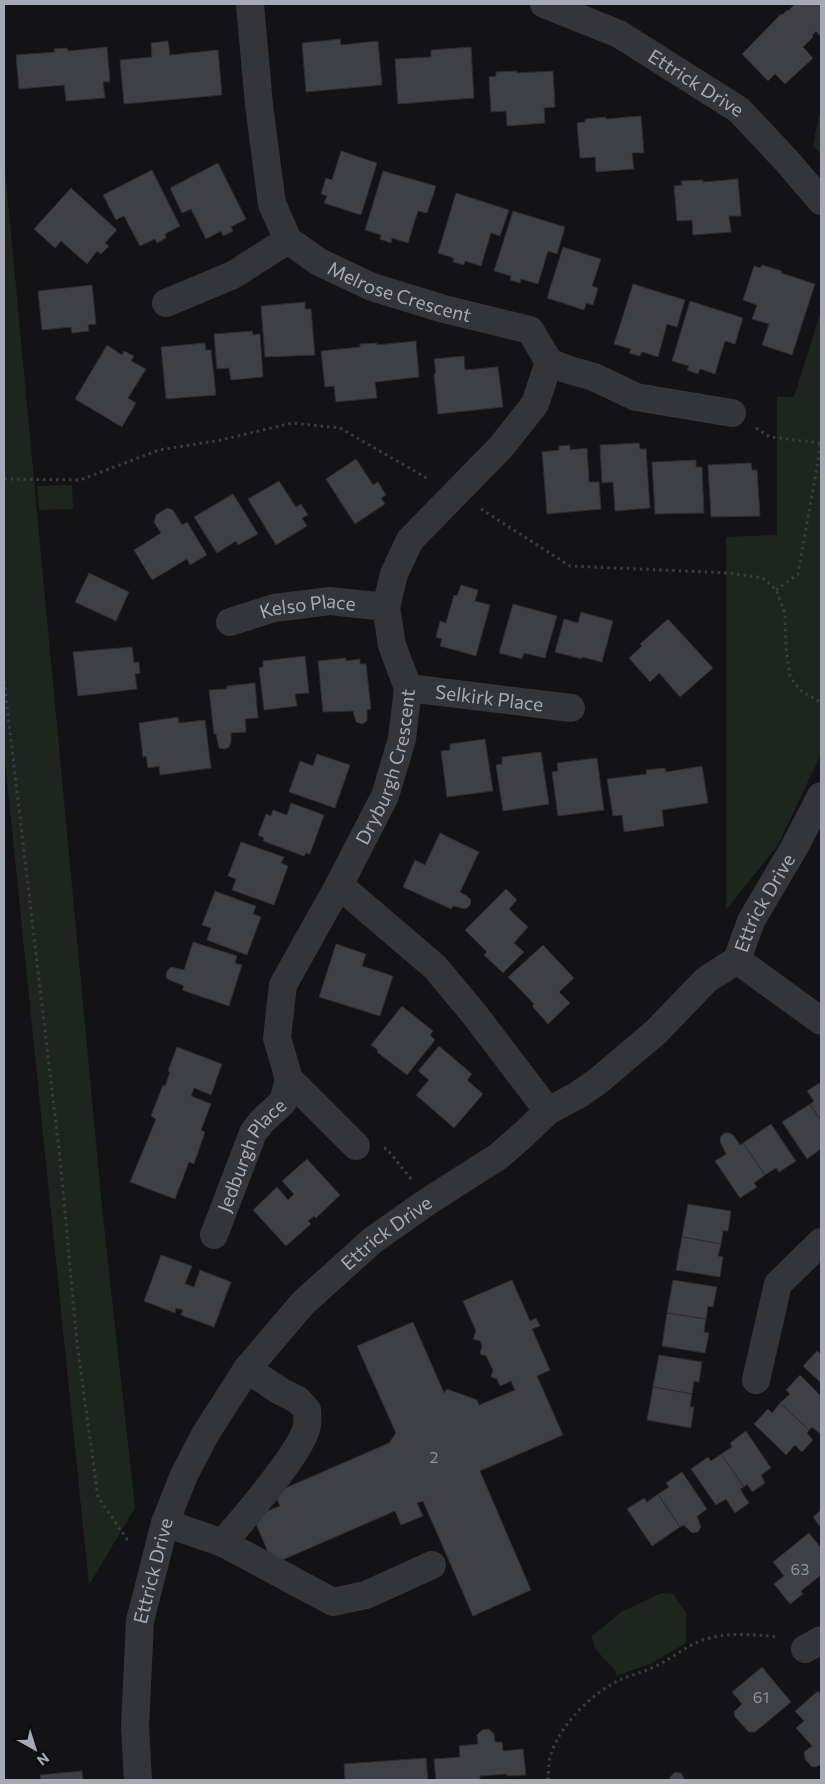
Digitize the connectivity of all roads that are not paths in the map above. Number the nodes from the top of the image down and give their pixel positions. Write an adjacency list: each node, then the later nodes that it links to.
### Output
1 (250, 4): 4 (street)
2 (544, 4): 3 (street, Ettrick Drive)
3 (821, 201)
4 (288, 240): 5 (street); 6 (street, Melrose Crescent)
5 (166, 303)
6 (549, 362): 7 (street); 8 (street, Dryburgh Crescent)
7 (732, 413)
8 (386, 607): 9 (street, Kelso Place); 10 (street, Dryburgh Crescent)
9 (230, 622)
10 (408, 688): 11 (street, Selkirk Place); 13 (street, Dryburgh Crescent)
11 (571, 708)
12 (821, 796): 14 (street, Ettrick Drive)
13 (339, 885): 16 (street, Jedburgh Place); 17 (street)
14 (737, 960): 15 (street); 17 (street, Ettrick Drive)
15 (821, 1021)
16 (289, 1079): 18 (street, Jedburgh Place); 19 (street, Jedburgh Place)
17 (548, 1111): 21 (street, Ettrick Drive)
18 (356, 1146)
19 (214, 1235)
20 (821, 1242): 22 (street)
21 (247, 1369): 23 (street, Ettrick Drive); 24 (street)
22 (756, 1380)
23 (165, 1523): 24 (street); 26 (street, Ettrick Drive)
24 (223, 1543): 25 (street)
25 (432, 1565)
26 (138, 1780)

